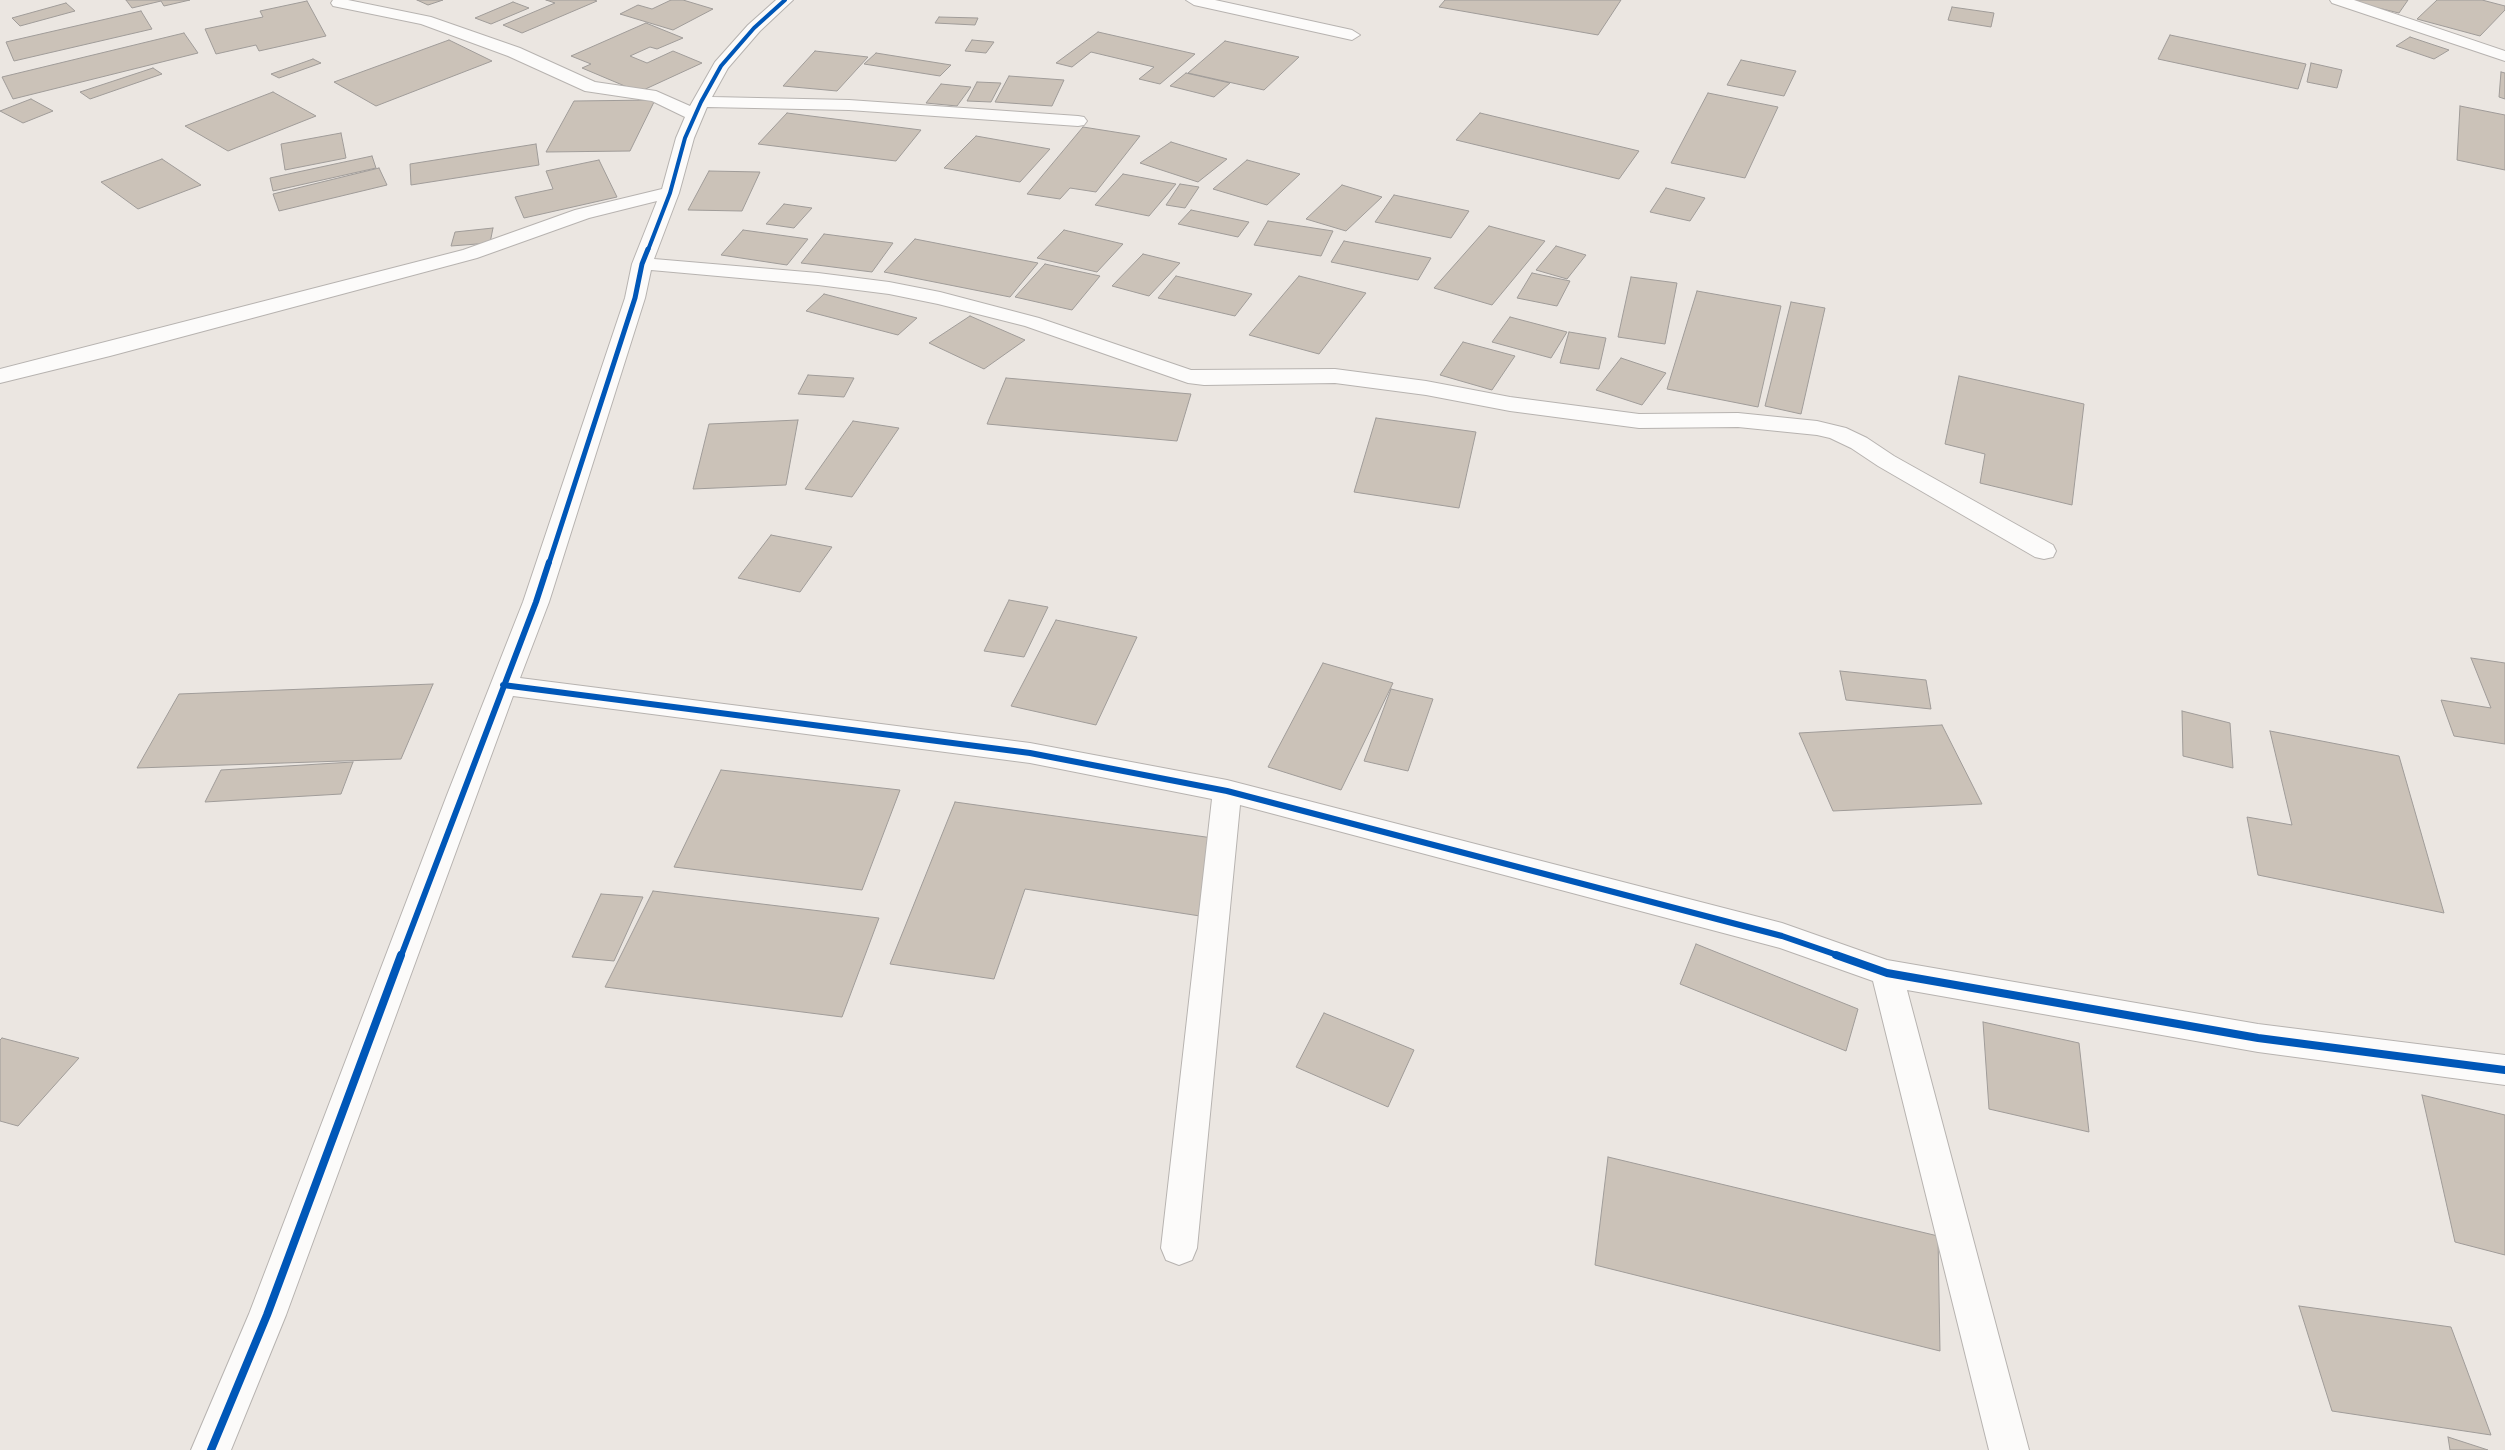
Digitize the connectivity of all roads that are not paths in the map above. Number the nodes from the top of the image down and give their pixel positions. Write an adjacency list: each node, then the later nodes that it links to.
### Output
1 (785, 0): 7 (street)
2 (1194, 0): 5 (street)
3 (2338, 0): 6 (street)
4 (338, 3): 7 (street)
5 (1352, 35)
6 (2505, 56)
7 (698, 109): 8 (street); 9 (street)
8 (1078, 121)
9 (670, 192): 10 (street); 11 (street)
10 (642, 264): 12 (street); 13 (street)
11 (0, 376)
12 (2044, 551)
13 (503, 685): 14 (street); 18 (street)
14 (1227, 791): 15 (street); 17 (street)
15 (1887, 972): 16 (street); 19 (street)
16 (2505, 1070)
17 (1178, 1248)
18 (212, 1450)
19 (2009, 1450)

